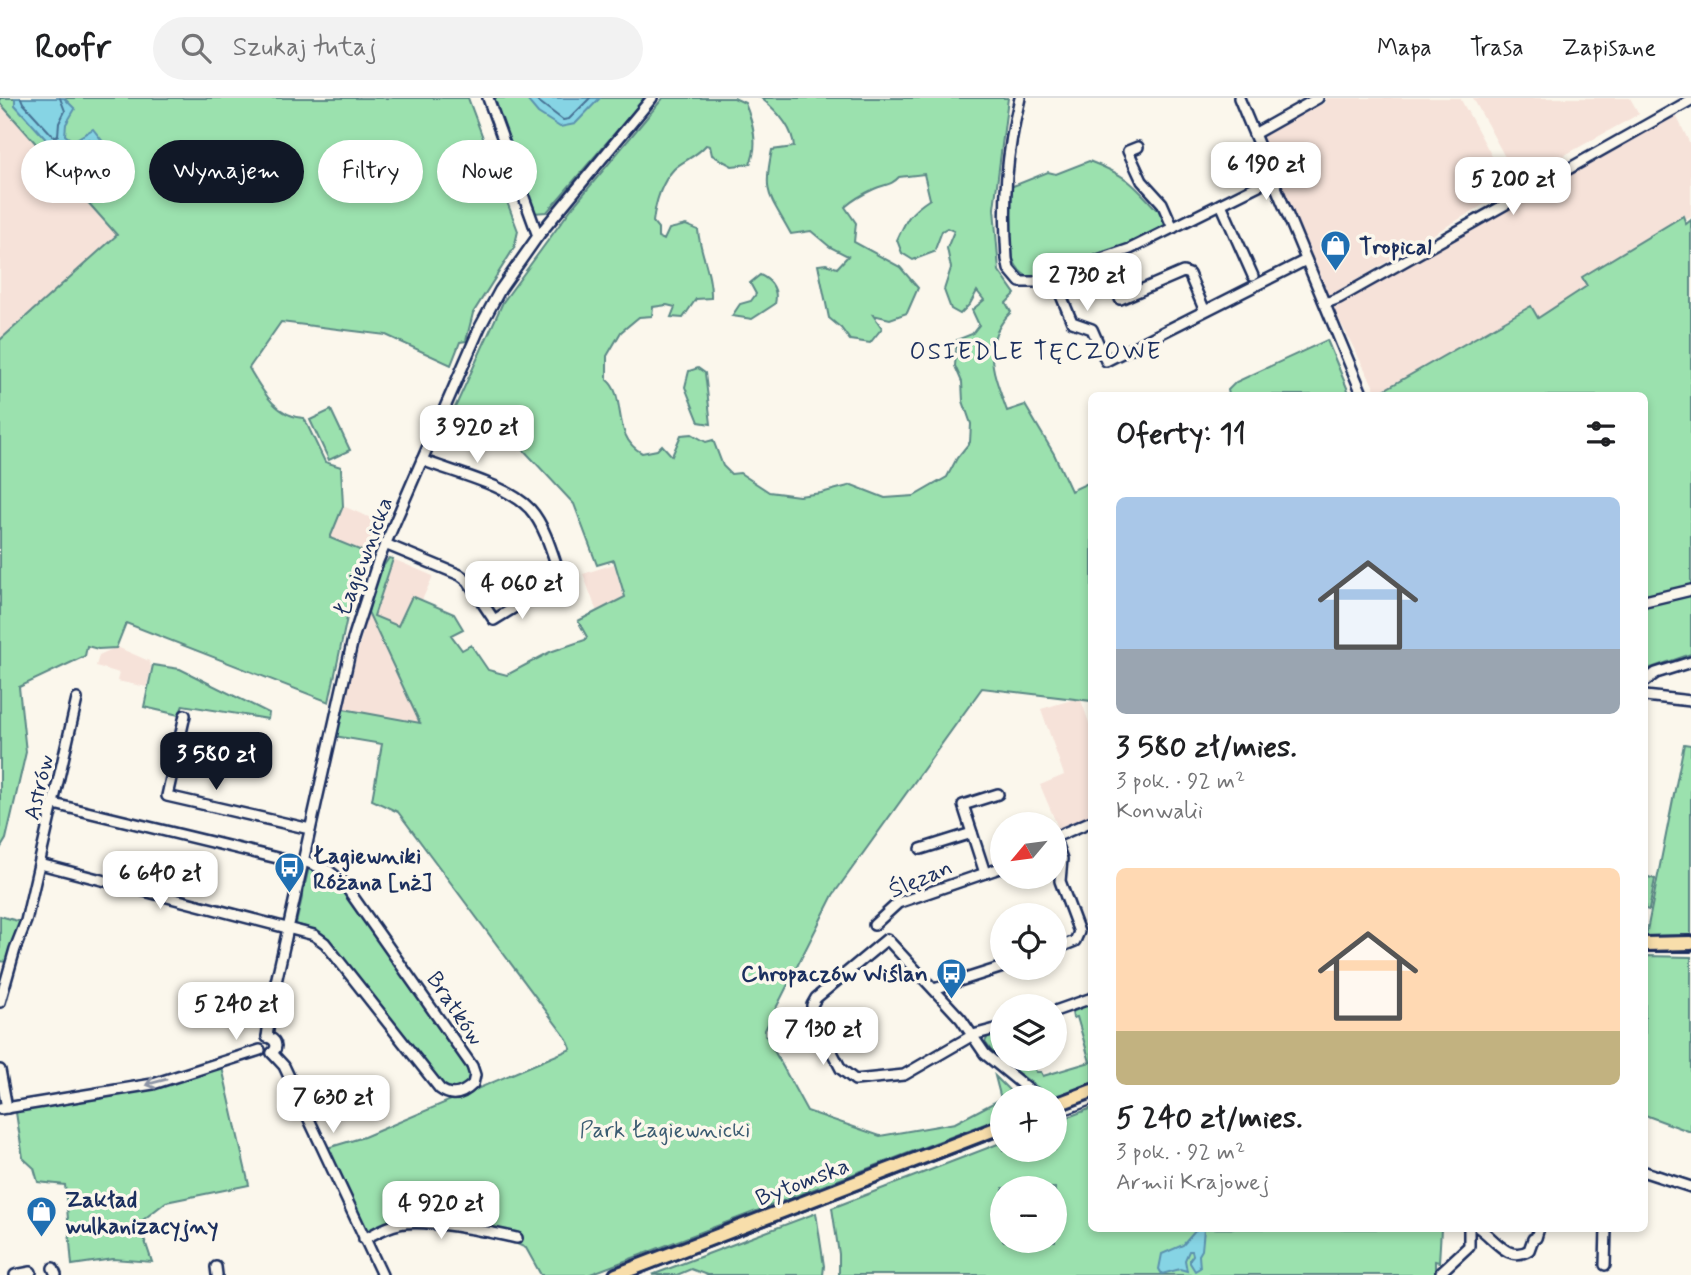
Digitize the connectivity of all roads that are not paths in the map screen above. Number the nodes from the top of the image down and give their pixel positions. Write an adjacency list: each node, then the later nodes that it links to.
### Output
1 (488, 98): 12 (street)
2 (652, 98): 12 (street, Łagiewnicka)
3 (1020, 98): 14 (street)
4 (1239, 98): 7 (street)
5 (1318, 98): 7 (street)
6 (1691, 100): 17 (street)
7 (1254, 134): 9 (street)
8 (1138, 147): 11 (street)
9 (1273, 178): 10 (street); 13 (street)
10 (1221, 204): 11 (street); 15 (street)
11 (1174, 228): 14 (street)
12 (538, 236): 20 (street, Łagiewnicka)
13 (1306, 260): 17 (street); 18 (street)
14 (1053, 276): 18 (street)
15 (1253, 276)
16 (1120, 299): 18 (street)
17 (1326, 303): 19 (street)
18 (1204, 309)
19 (1361, 392)
20 (422, 460): 21 (street, Łagiewnicka); 21 (street)
21 (385, 544): 33 (street, Łagiewnicka)
22 (1691, 590): 23 (street)
23 (1648, 599)
24 (1691, 662): 25 (street)
25 (1648, 679)
26 (1648, 696): 28 (street)
27 (77, 699): 31 (street, Astrów)
28 (1691, 701)
29 (186, 715): 33 (street)
30 (998, 794): 34 (street, Ślęzan)
31 (54, 804): 37 (street); 38 (street, Astrów)
32 (1088, 823): 35 (street)
33 (310, 829): 37 (street, Łagiewnicka)
34 (972, 833): 36 (street, Ślęzan); 40 (street, Ślęzan)
35 (1068, 836)
36 (921, 849)
37 (302, 862): 43 (street, Łagiewnicka); 43 (street, Bratków)
38 (40, 864): 43 (street); 50 (street, Astrów)
39 (990, 871): 40 (street, Ślęzan)
40 (985, 873): 42 (street, Ślęzan)
41 (1063, 889): 45 (street)
42 (874, 925)
43 (289, 926): 54 (street, Łagiewnicka)
44 (1691, 943): 46 (main road)
45 (1067, 944)
46 (1648, 944)
47 (990, 971): 48 (street)
48 (934, 989): 53 (street); 53 (street)
49 (1088, 999): 51 (street)
50 (0, 1002)
51 (1067, 1007)
52 (990, 1030): 53 (street)
53 (973, 1035): 58 (street)
54 (267, 1037): 55 (street); 56 (street)
55 (260, 1050): 56 (street); 61 (street, one-way to 61)
56 (272, 1054): 70 (street)
57 (0, 1070): 61 (street)
58 (1023, 1085)
59 (1088, 1093): 60 (main road)
60 (1067, 1100)
61 (4, 1108)
62 (990, 1131): 76 (main road, Bytomska)
63 (1648, 1172): 64 (street)
64 (1691, 1187)
65 (1469, 1232): 73 (street)
66 (1483, 1232): 67 (street)
67 (1537, 1232)
68 (1606, 1232): 71 (street)
69 (517, 1238): 70 (street)
70 (364, 1239): 75 (street)
71 (1605, 1265)
72 (31, 1272): 74 (street)
73 (1441, 1272)
74 (15, 1275)
75 (382, 1275)
76 (616, 1275)

